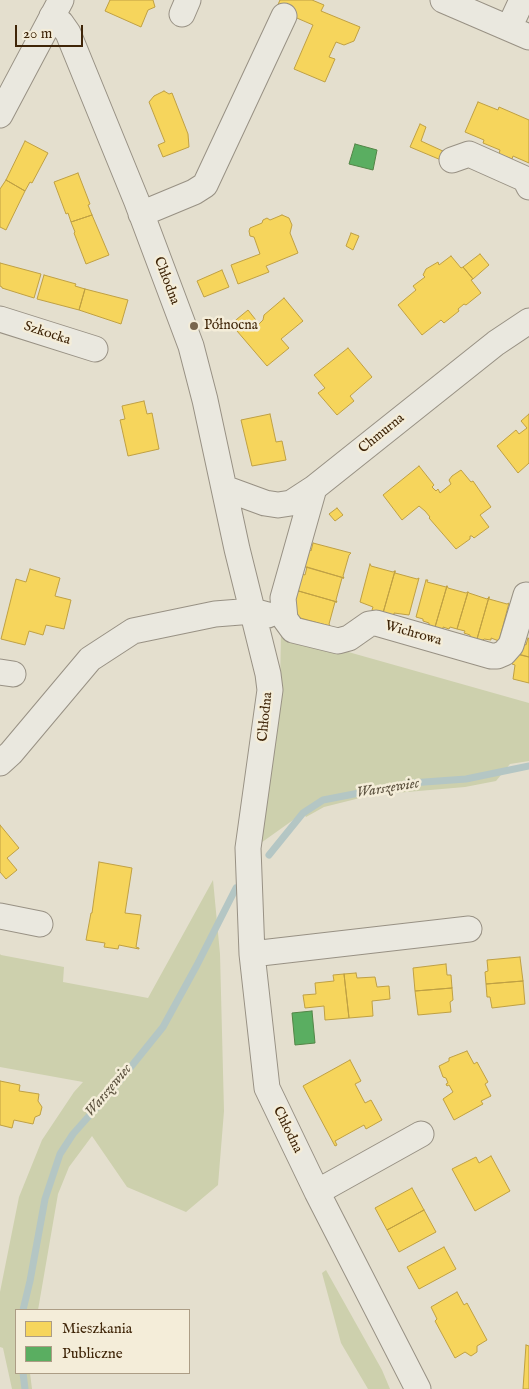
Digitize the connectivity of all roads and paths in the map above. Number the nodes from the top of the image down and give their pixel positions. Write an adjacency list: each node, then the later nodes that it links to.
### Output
1 (443, 0): 5 (street)
2 (522, 0): 5 (street)
3 (57, 8): 6 (street); 9 (street, Chłodna)
4 (284, 16): 9 (street)
5 (519, 33)
6 (0, 115)
7 (452, 160): 8 (street)
8 (529, 188)
9 (141, 214): 13 (street, Chłodna)
10 (0, 319): 12 (street, Szkocka)
11 (529, 322): 14 (street, Chmurna)
12 (95, 349)
13 (224, 488): 14 (street, Chmurna); 16 (street, Chłodna)
14 (314, 488): 17 (street)
15 (526, 595): 17 (street, Wichrowa)
16 (253, 611): 17 (street); 18 (street); 22 (street, Chłodna)
17 (285, 619)
18 (0, 763)
19 (0, 916): 20 (street)
20 (40, 924)
21 (470, 929): 22 (street)
22 (252, 954): 24 (street, Chłodna)
23 (420, 1134): 24 (street)
24 (318, 1192): 25 (street, Chłodna)
25 (418, 1389)

